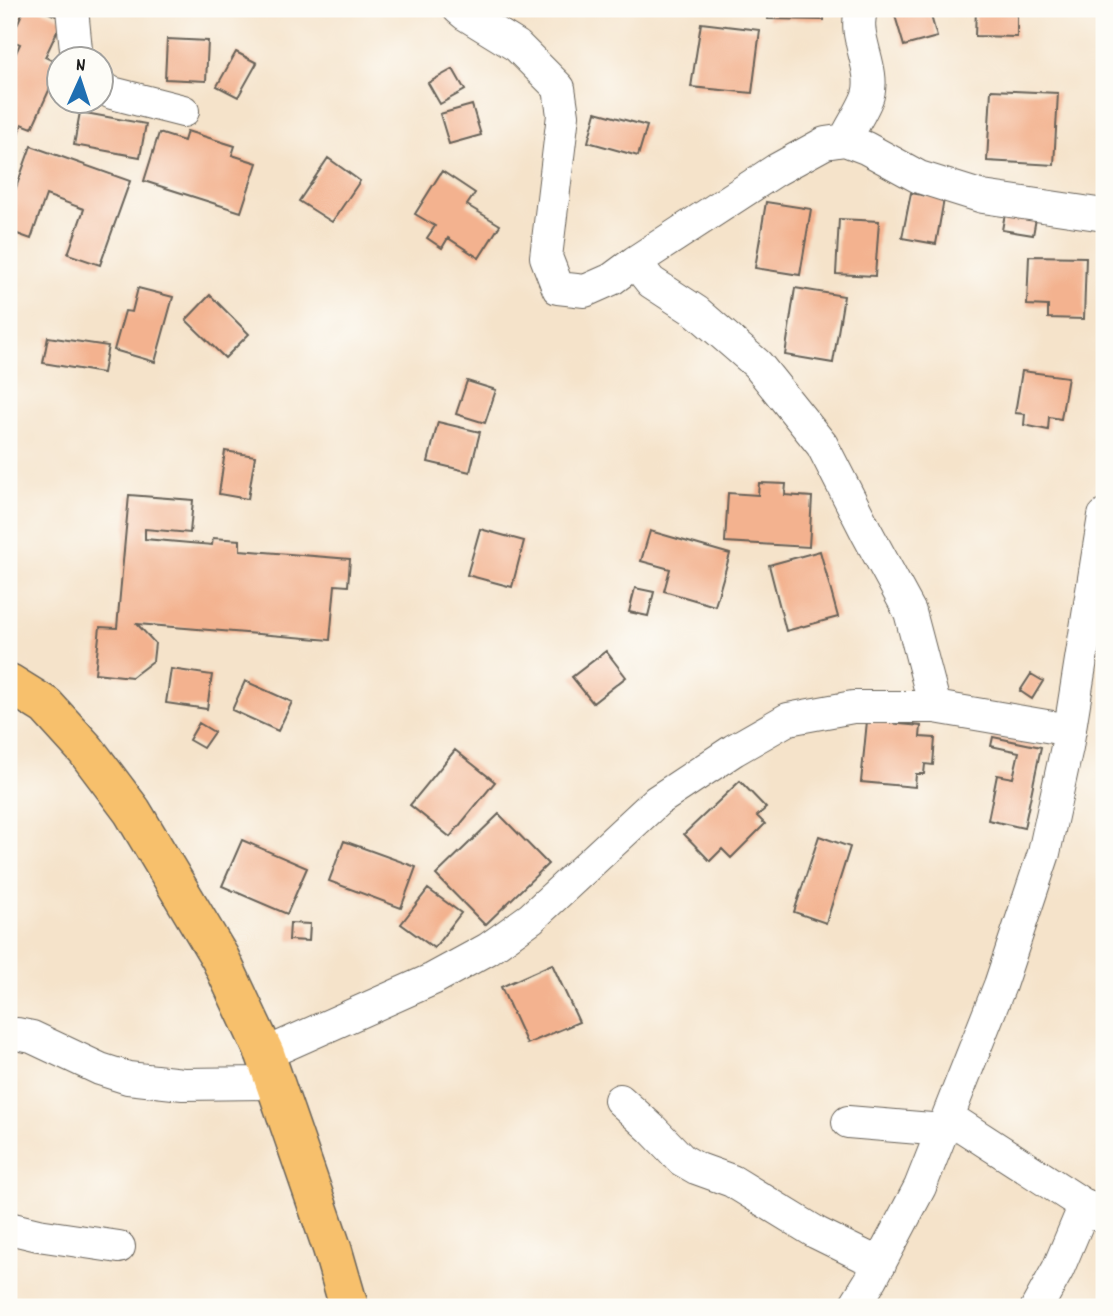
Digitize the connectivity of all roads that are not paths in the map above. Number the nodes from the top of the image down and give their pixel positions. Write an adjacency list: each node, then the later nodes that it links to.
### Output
1 (72, 9): 4 (street)
2 (459, 9): 9 (street)
3 (862, 9): 7 (street)
4 (76, 46)
5 (116, 94): 6 (street)
6 (183, 111)
7 (845, 139): 8 (street); 9 (street)
8 (1104, 215)
9 (635, 262): 12 (street)
10 (1104, 516): 13 (street)
11 (9, 683): 15 (main road)
12 (935, 707): 13 (street); 15 (street)
13 (1070, 730): 18 (street)
14 (9, 1036): 15 (street)
15 (270, 1069): 23 (main road)
16 (620, 1100): 22 (street)
17 (848, 1122): 18 (street)
18 (945, 1123): 19 (street); 22 (street)
19 (1095, 1211): 25 (street)
20 (9, 1228): 21 (street)
21 (119, 1247)
22 (880, 1264): 24 (street)
23 (348, 1307)
24 (854, 1307)
25 (1037, 1307)

